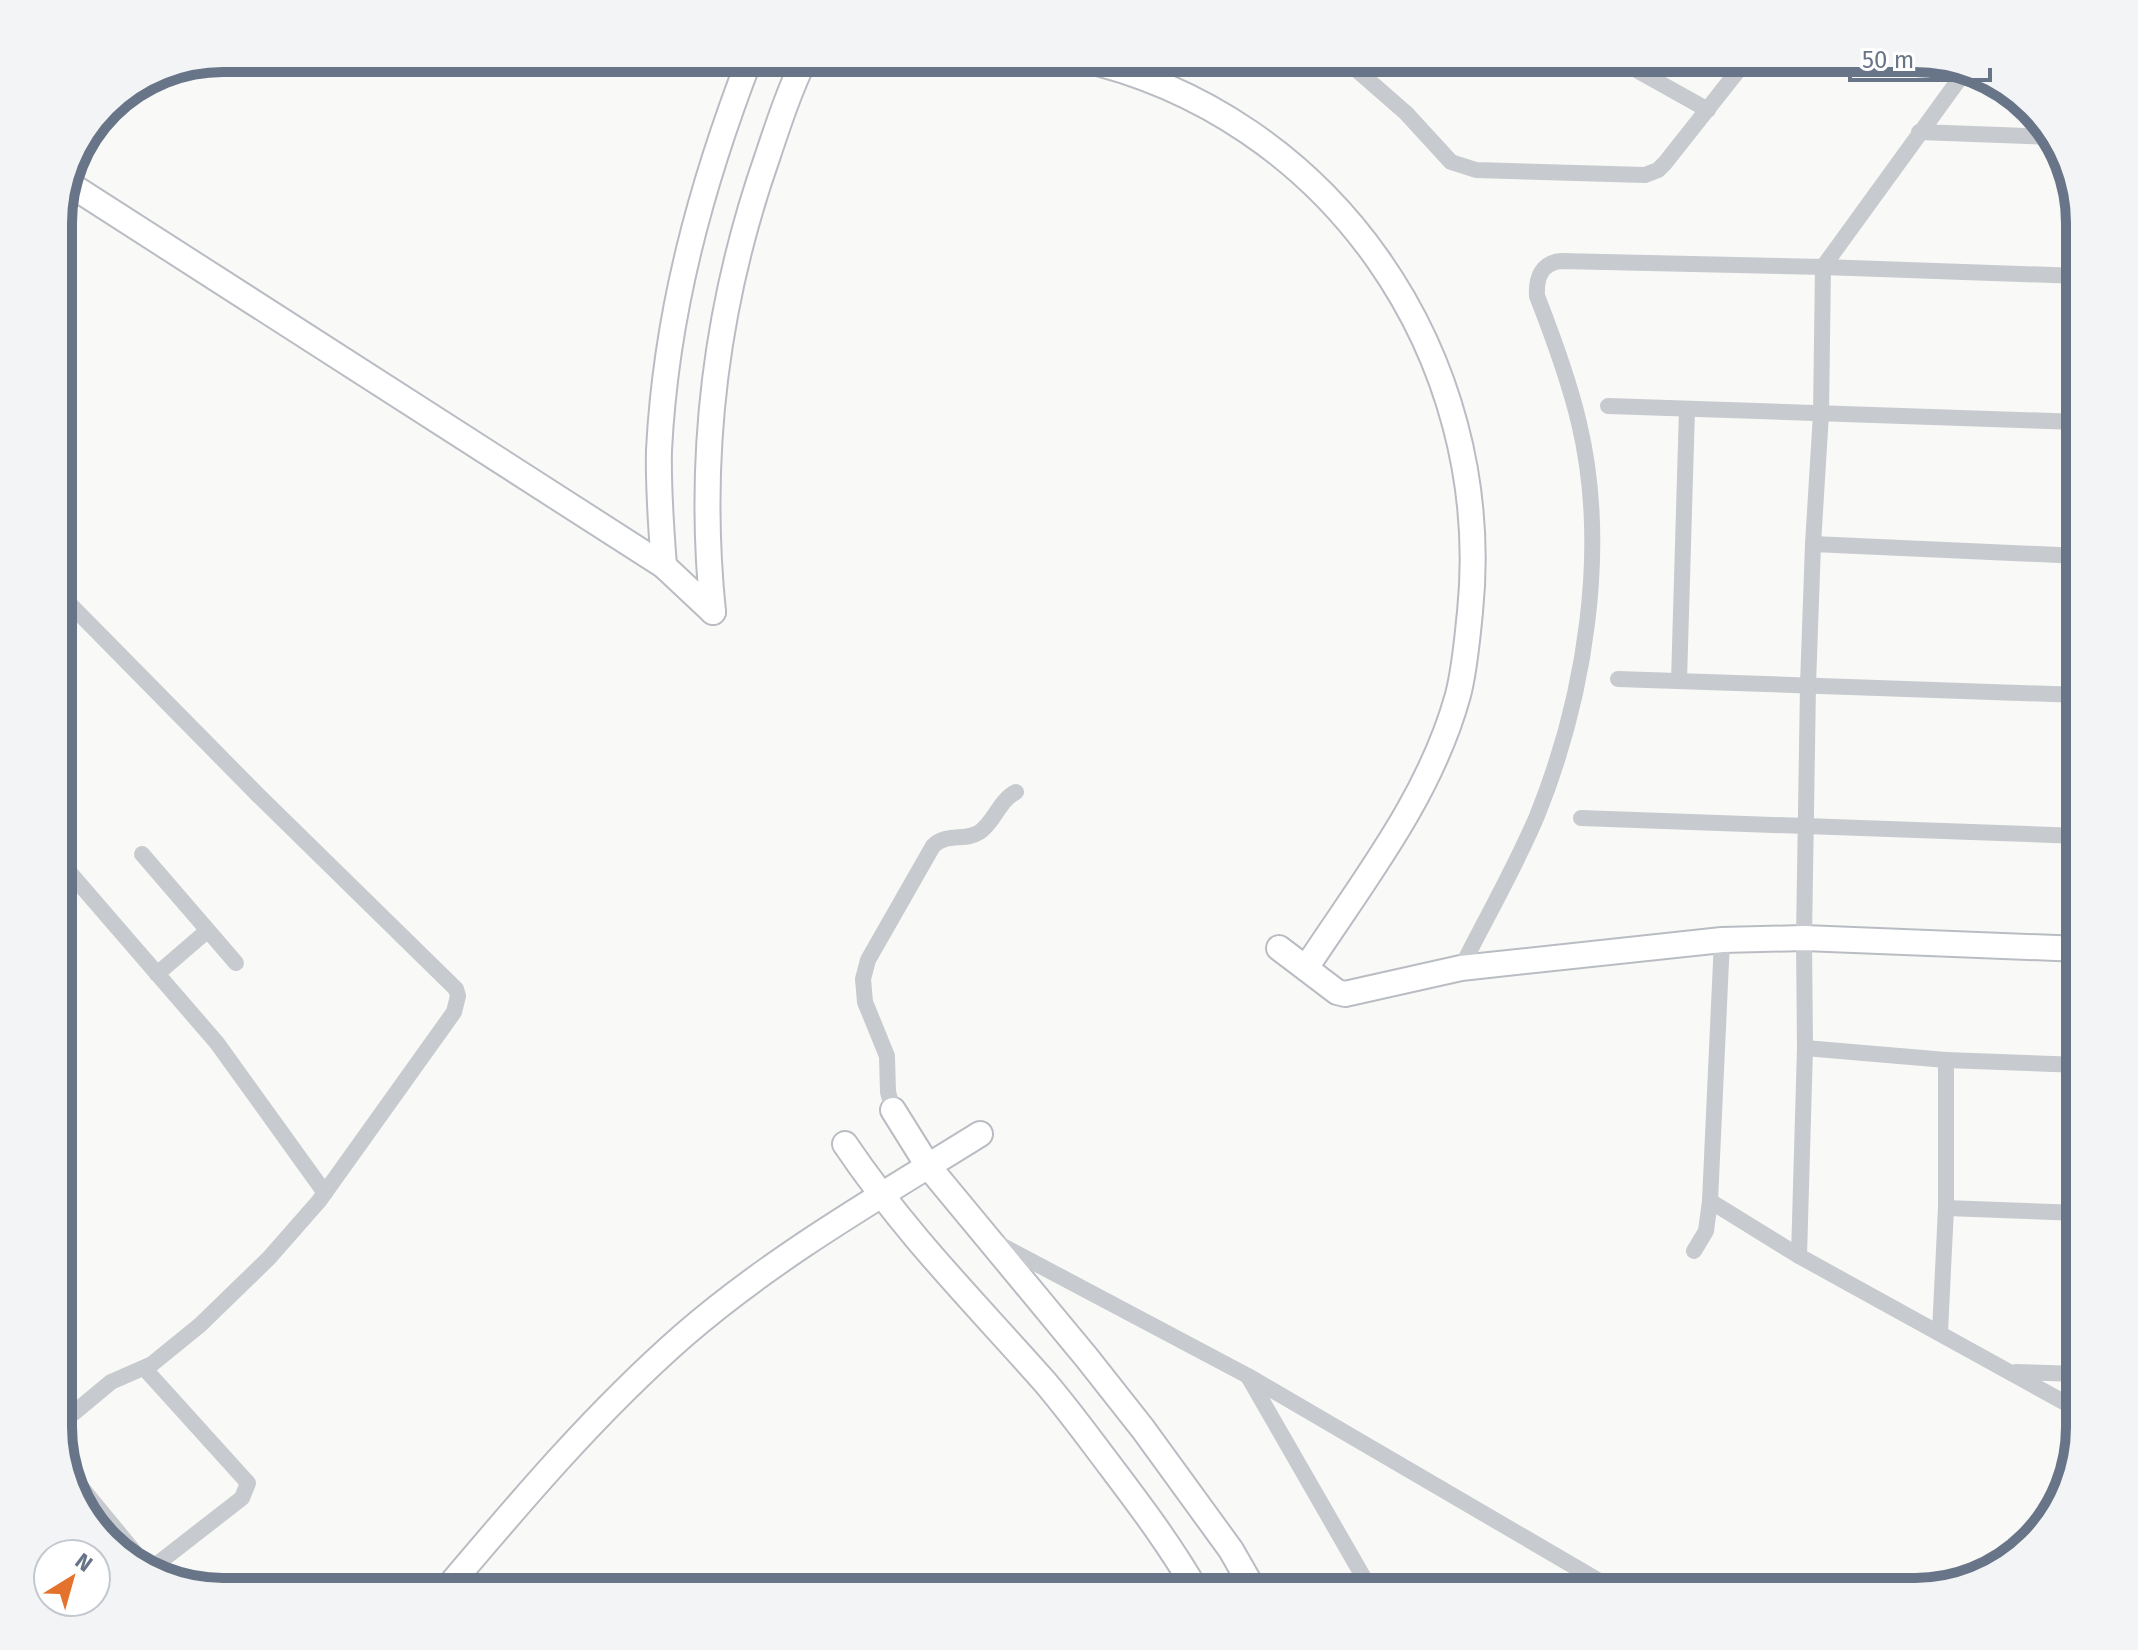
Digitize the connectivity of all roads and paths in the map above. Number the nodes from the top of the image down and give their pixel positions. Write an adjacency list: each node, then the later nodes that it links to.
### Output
1 (745, 72): 20 (street)
2 (799, 72): 20 (street)
3 (1126, 72): 38 (street)
4 (1359, 72): 8 (street)
5 (1640, 72): 8 (street)
6 (1737, 72): 8 (street)
7 (1959, 79): 9 (street)
8 (1708, 110)
9 (1919, 132): 10 (street); 12 (street)
10 (2039, 136)
11 (76, 188): 20 (street)
12 (1823, 267): 13 (street); 16 (street); 39 (street)
13 (2066, 276)
14 (1608, 406): 15 (street)
15 (1687, 409): 16 (street); 23 (street)
16 (1821, 414): 17 (street); 18 (street)
17 (2066, 422)
18 (1813, 544): 19 (street); 24 (street)
19 (2066, 555)
20 (664, 566)
21 (72, 606): 48 (street)
22 (1618, 679): 23 (street)
23 (1679, 681): 24 (street)
24 (1808, 685): 25 (street); 28 (street)
25 (2066, 694)
26 (1016, 792): 44 (street)
27 (1581, 818): 28 (street)
28 (1806, 826): 29 (street); 33 (street)
29 (2066, 835)
30 (142, 854): 32 (street)
31 (72, 875): 40 (street)
32 (207, 931): 37 (street); 40 (street)
33 (1804, 938): 34 (street); 36 (street); 41 (street)
34 (1722, 940): 39 (street); 50 (street)
35 (1279, 948): 38 (street)
36 (2066, 948)
37 (236, 963)
38 (1306, 968): 39 (street)
39 (1461, 968)
40 (157, 974): 48 (street)
41 (1805, 1048): 42 (street); 55 (street)
42 (1946, 1060): 43 (street); 51 (street)
43 (2066, 1064)
44 (893, 1110): 47 (street)
45 (980, 1134): 47 (street)
46 (845, 1144): 49 (street)
47 (928, 1166): 49 (street); 53 (street)
48 (325, 1193): 57 (street)
49 (880, 1195): 64 (street); 65 (street)
50 (1710, 1201): 54 (street); 55 (street)
51 (1946, 1208): 52 (street); 56 (street)
52 (2066, 1212)
53 (987, 1238): 60 (street); 66 (street)
54 (1694, 1251)
55 (1799, 1256): 56 (street)
56 (1940, 1332): 58 (street)
57 (144, 1368): 62 (street); 63 (street)
58 (2014, 1372): 59 (street); 61 (street)
59 (2066, 1374)
60 (1248, 1376): 67 (street); 68 (street)
61 (2066, 1403)
62 (72, 1414)
63 (158, 1563)
64 (455, 1578)
65 (1188, 1578)
66 (1247, 1578)
67 (1364, 1578)
68 (1594, 1578)

